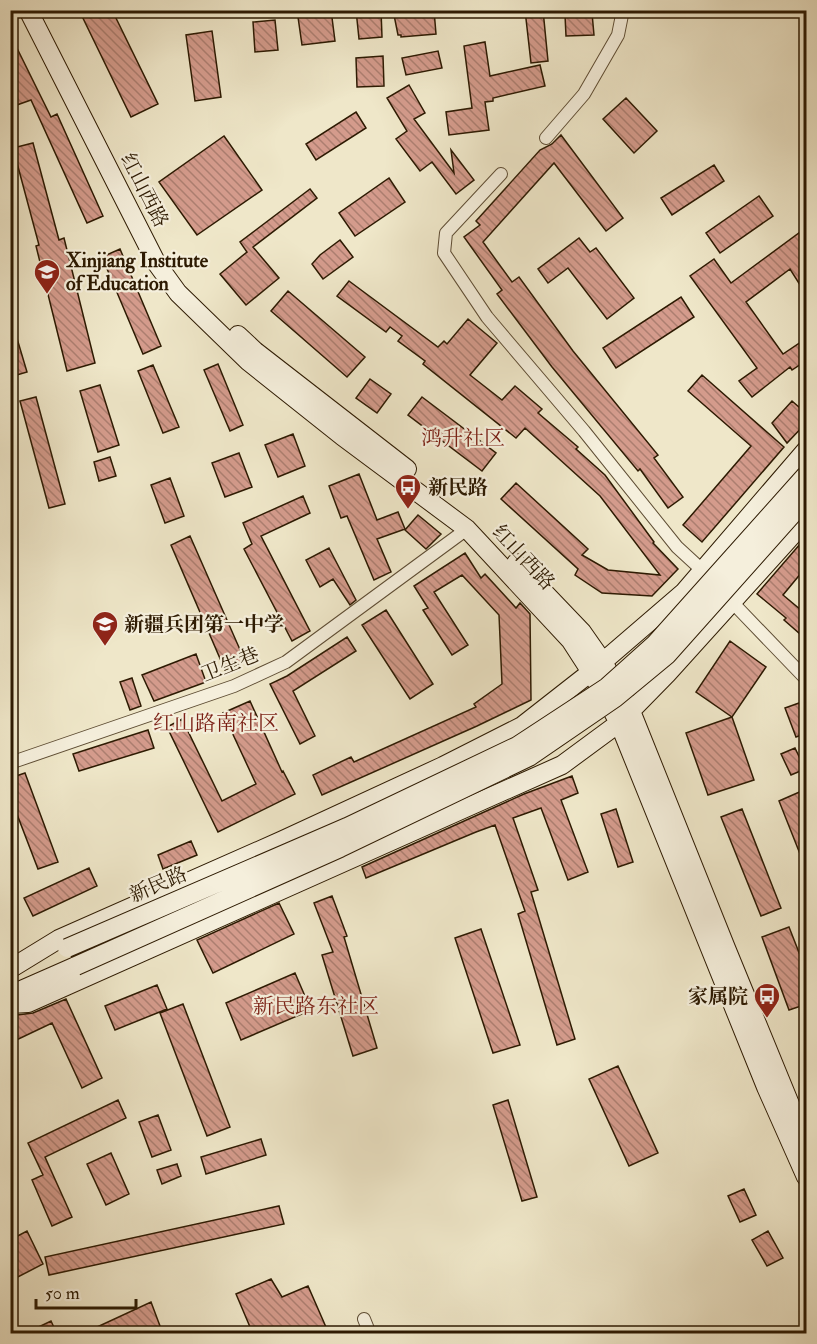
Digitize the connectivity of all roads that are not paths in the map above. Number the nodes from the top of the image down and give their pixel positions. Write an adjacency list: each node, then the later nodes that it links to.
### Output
1 (28, 10): 10 (main road, 红山西路)
2 (37, 10): 13 (main road, 红山西路)
3 (623, 10): 4 (street)
4 (546, 138)
5 (501, 174): 11 (street)
6 (807, 450): 11 (main road)
7 (807, 475): 17 (main road, 新民路, bridge)
8 (807, 499): 18 (main road, 新民路, bridge)
9 (807, 520): 12 (main road)
10 (467, 529): 13 (main road, 红山西路); 16 (street, 卫生巷)
11 (702, 570): 13 (main road)
12 (732, 602): 14 (street); 15 (main road)
13 (597, 667): 15 (main road, 红山西路); 17 (main road)
14 (807, 679)
15 (625, 717): 19 (main road); 20 (main road, 红山西路); 21 (main road, 红山西路)
16 (10, 763)
17 (10, 971)
18 (10, 995)
19 (10, 1004)
20 (807, 1143)
21 (807, 1177)
22 (364, 1319): 23 (street)
23 (370, 1334)

